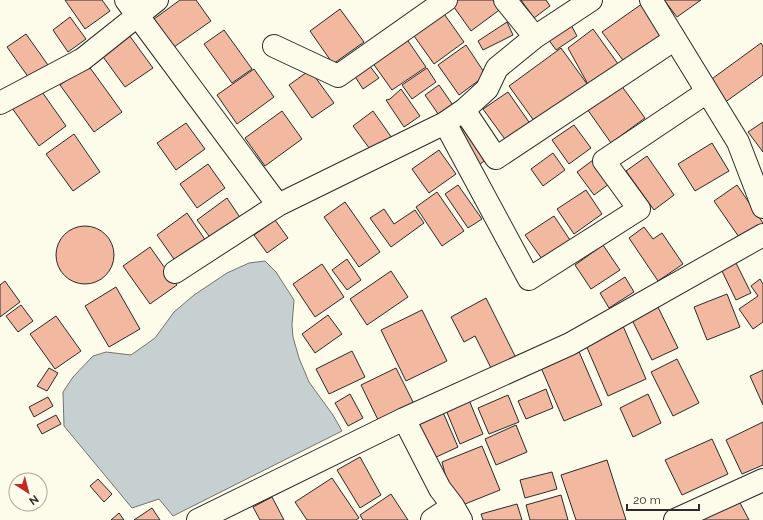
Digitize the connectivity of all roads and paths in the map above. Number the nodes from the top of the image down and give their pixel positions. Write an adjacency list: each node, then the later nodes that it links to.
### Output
1 (157, 0): 6 (street)
2 (446, 0): 9 (street)
3 (505, 0): 7 (street)
4 (591, 0): 7 (street)
5 (651, 0): 8 (street)
6 (132, 8): 11 (street); 14 (street)
7 (535, 37): 12 (street)
8 (676, 39): 10 (street); 12 (street)
9 (274, 46)
10 (707, 92): 13 (street); 15 (street)
11 (0, 103)
12 (464, 110): 13 (street)
13 (445, 122): 14 (street)
14 (278, 205): 17 (street)
15 (763, 207)
16 (763, 235): 18 (street)
17 (175, 272)
18 (404, 419): 20 (street); 21 (street)
19 (763, 480): 23 (street)
20 (457, 513): 22 (street)
21 (198, 520)
22 (432, 520)
23 (675, 520)

